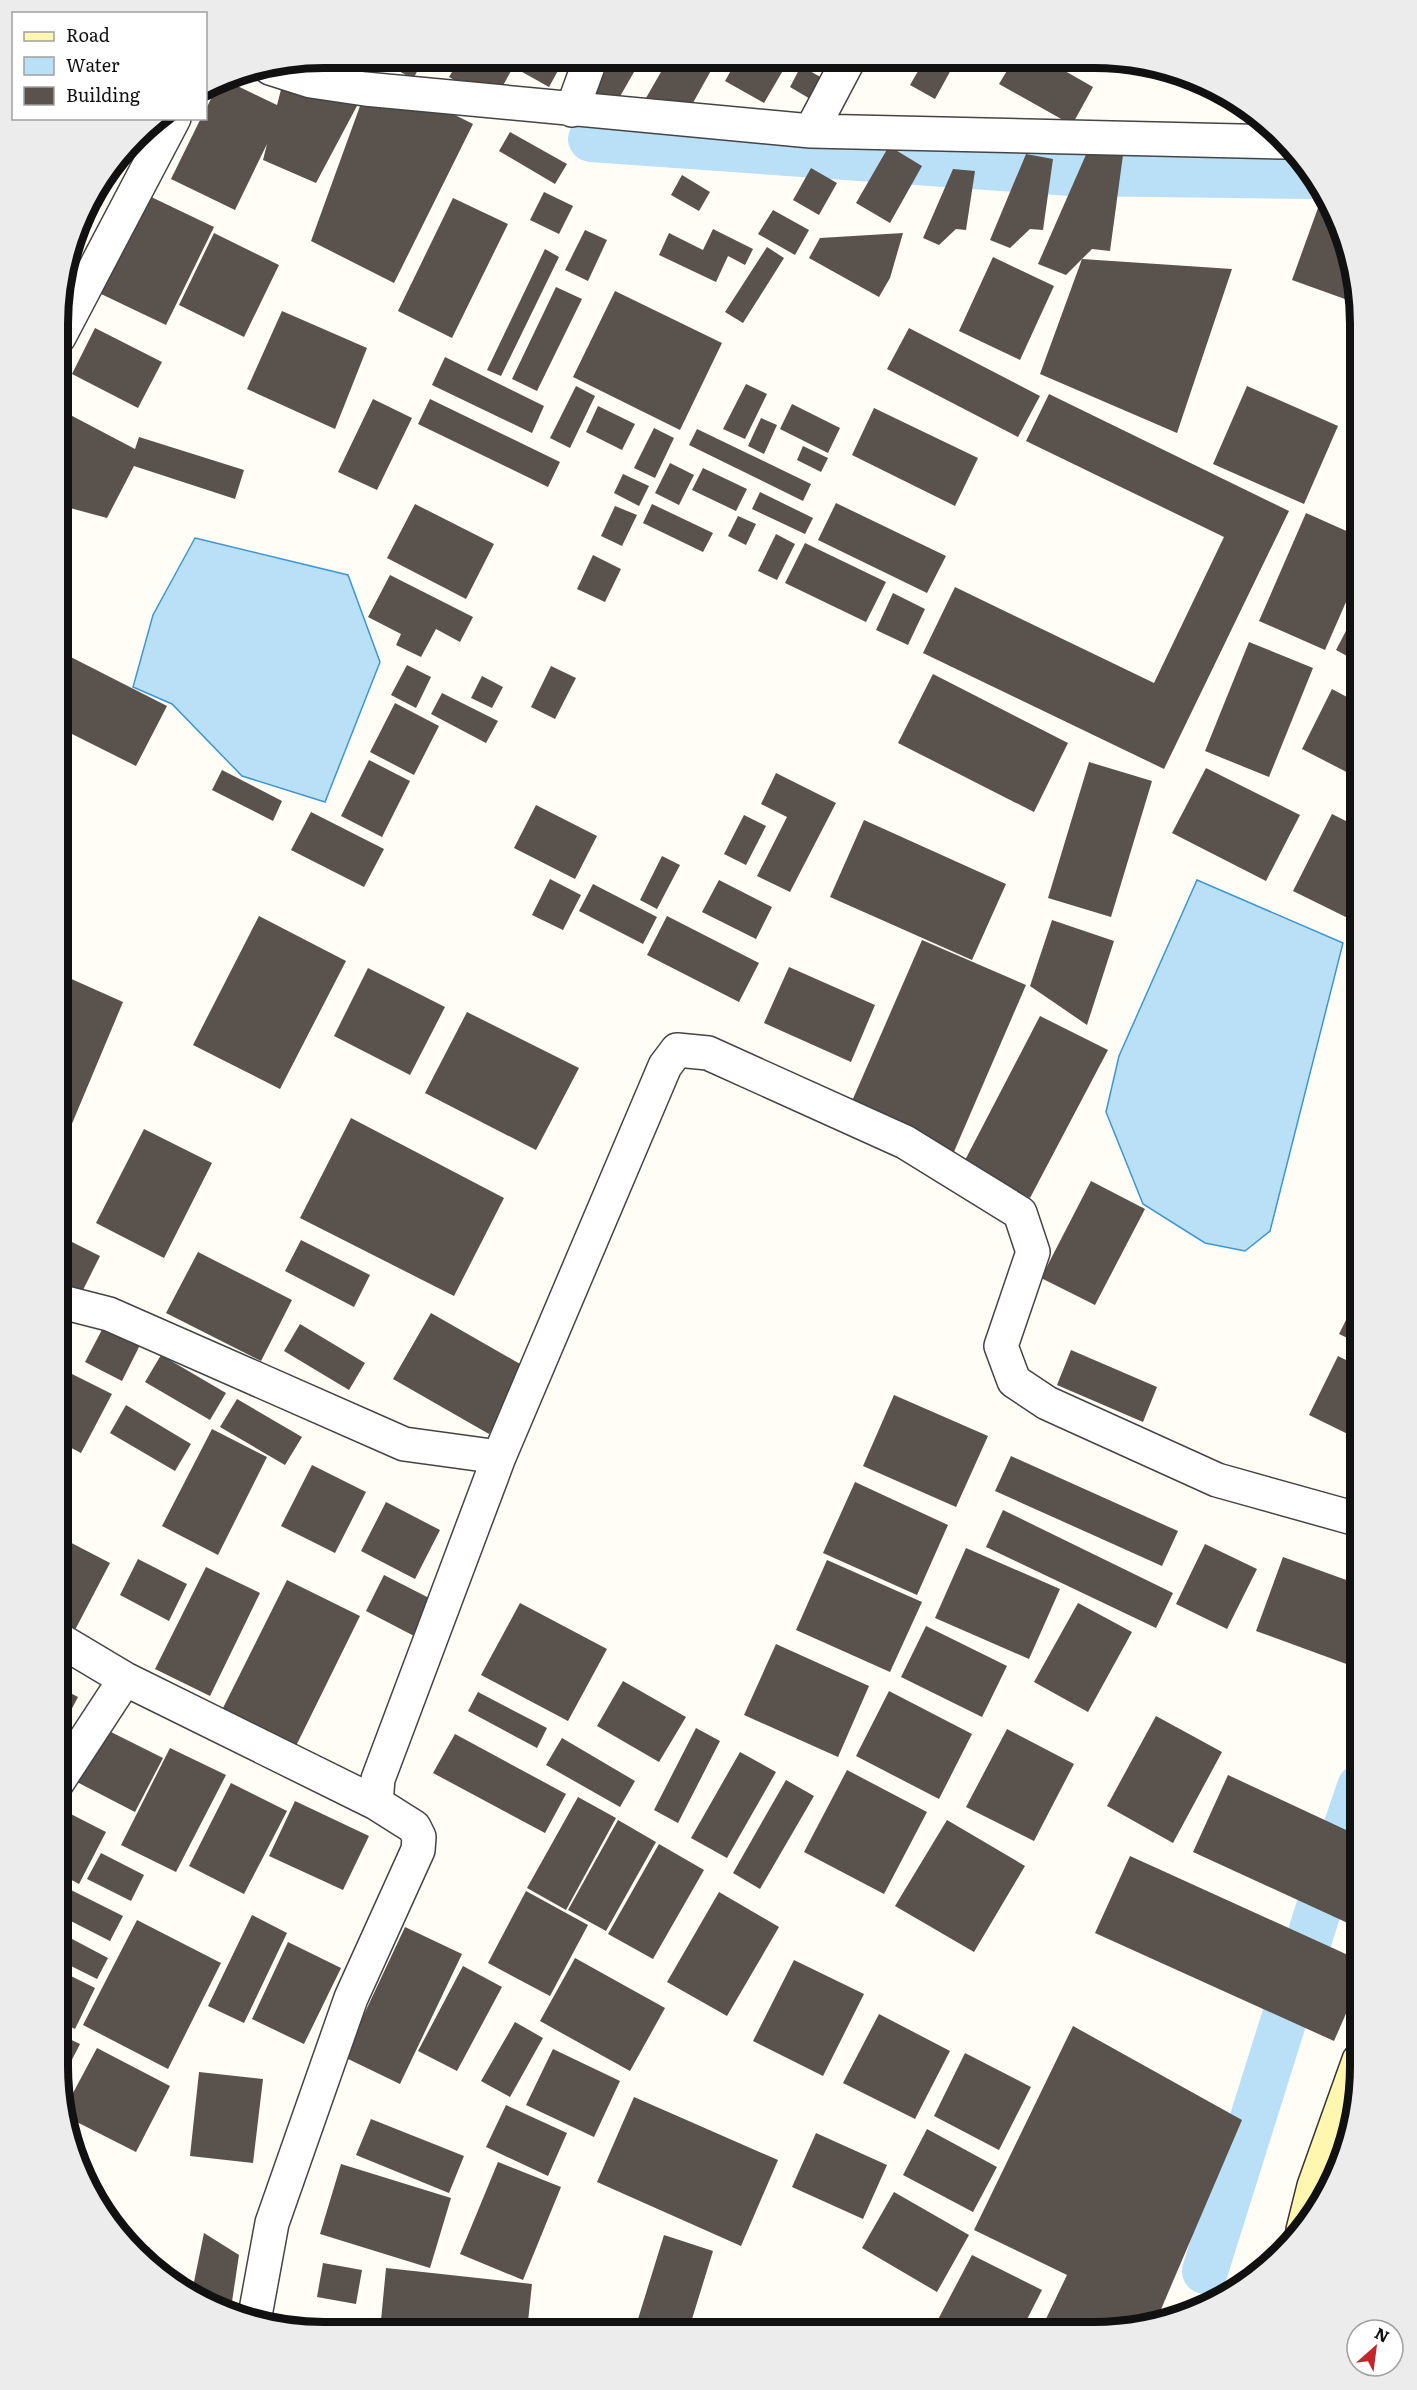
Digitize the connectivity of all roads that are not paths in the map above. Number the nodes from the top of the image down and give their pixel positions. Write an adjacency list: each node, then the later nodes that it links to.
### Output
1 (587, 68): 4 (street)
2 (844, 68): 6 (street)
3 (280, 71): 4 (street)
4 (572, 110): 6 (street)
5 (173, 120): 8 (street)
6 (811, 131): 7 (street)
7 (1273, 142)
8 (68, 320)
9 (68, 1304): 10 (street)
10 (499, 1457): 11 (street); 15 (street)
11 (1350, 1517)
12 (68, 1645): 13 (street)
13 (126, 1679): 14 (street); 15 (street)
14 (68, 1766)
15 (376, 1803): 18 (street)
16 (1348, 2090): 17 (street)
17 (1310, 2203)
18 (255, 2313)

